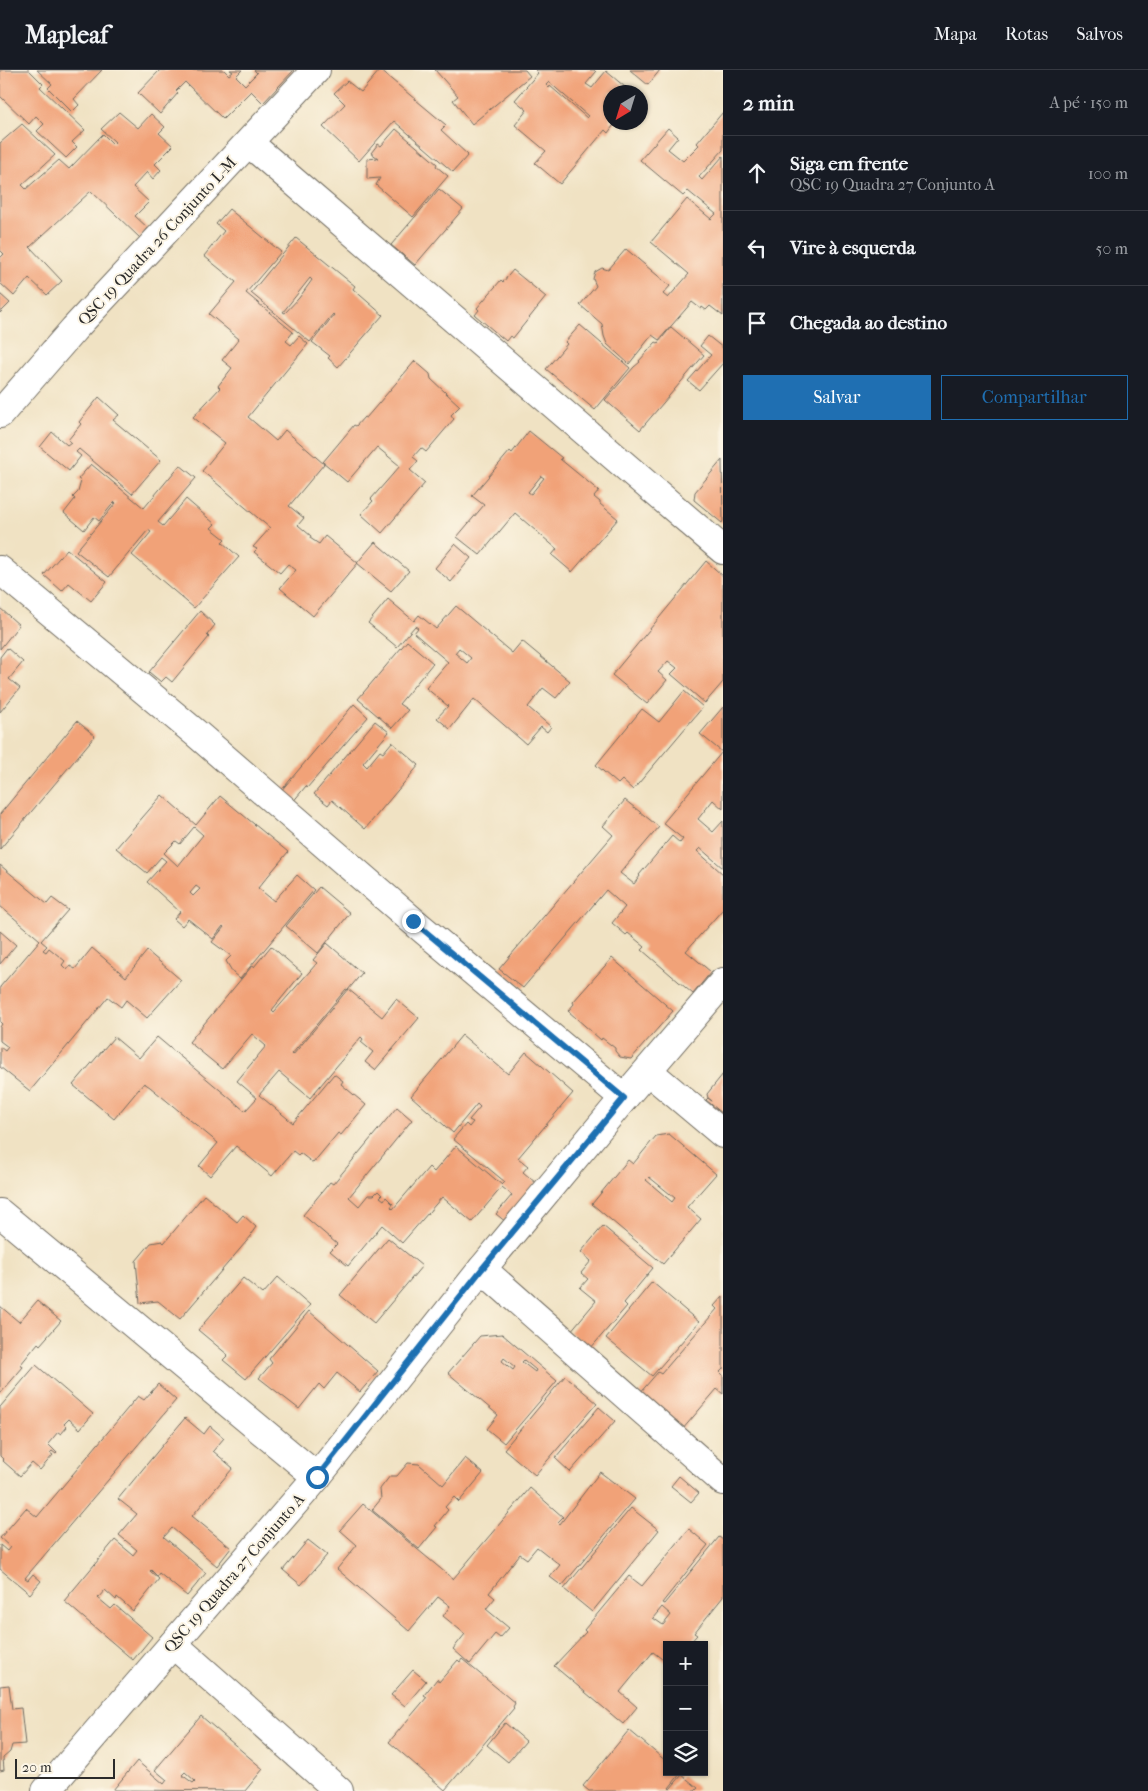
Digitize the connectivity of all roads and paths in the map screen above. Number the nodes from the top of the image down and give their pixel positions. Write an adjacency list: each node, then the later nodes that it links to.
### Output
1 (316, 70): 2 (street, QSC 19 Quadra 26 Conjunto L-M)
2 (249, 143): 3 (street, QSC 19 Quadra 26 Conjunto L-M); 4 (street)
3 (0, 414)
4 (723, 550)
5 (0, 570): 8 (street)
6 (723, 982): 7 (street, QSC 19 Quadra 27 Conjunto A)
7 (648, 1071): 8 (street, QSC 19 Quadra 27 Conjunto A); 9 (street)
8 (624, 1098): 11 (street, QSC 19 Quadra 27 Conjunto A)
9 (723, 1134)
10 (0, 1213): 12 (street)
11 (482, 1269): 12 (street, QSC 19 Quadra 27 Conjunto A); 13 (street)
12 (317, 1477): 14 (street, QSC 19 Quadra 27 Conjunto A)
13 (723, 1481)
14 (173, 1644): 15 (street, QSC 19 Quadra 27 Conjunto A); 16 (street)
15 (46, 1791)
16 (339, 1791)

